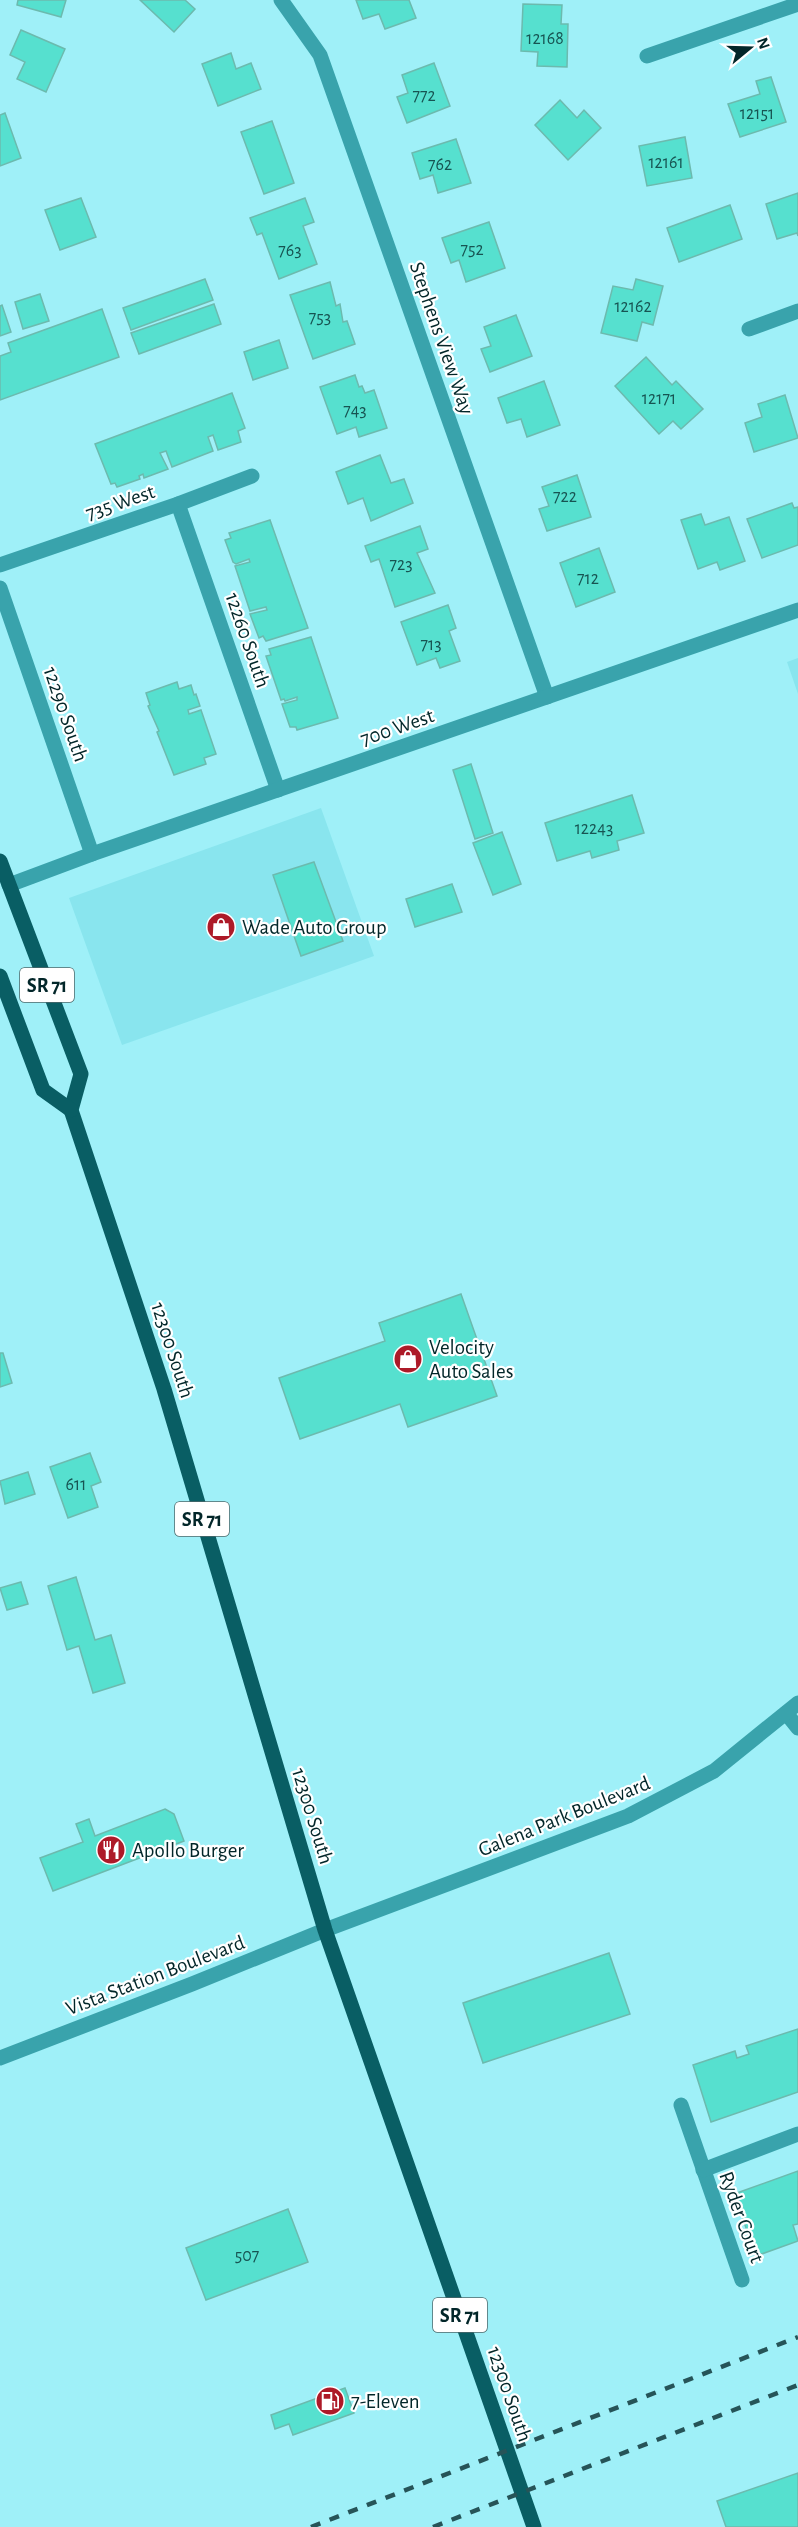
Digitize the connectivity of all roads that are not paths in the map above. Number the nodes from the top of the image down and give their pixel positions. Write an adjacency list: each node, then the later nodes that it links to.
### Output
1 (281, 0): 11 (street, Stephens View Way)
2 (798, 4): 3 (street)
3 (647, 56)
4 (798, 311): 5 (street)
5 (749, 329)
6 (252, 476): 7 (street, 735 West)
7 (178, 504): 8 (street, 735 West); 12 (street, 12260 South)
8 (0, 565)
9 (0, 588): 13 (street, 12290 South)
10 (798, 610): 11 (street, 700 West)
11 (547, 697): 12 (street, 700 West)
12 (278, 790): 13 (street, 700 West)
13 (92, 854): 15 (street, 700 West)
14 (0, 861): 15 (main road, SR 71)
15 (9, 885): 17 (main road, SR 71)
16 (0, 976): 17 (main road, SR 71)
17 (72, 1110): 20 (main road, 12300 South / SR 71)
18 (792, 1708): 19 (street); 20 (street, Galena Park Boulevard)
19 (798, 1728)
20 (325, 1930): 21 (street, Vista Station Boulevard); 26 (main road, 12300 South / SR 71)
21 (0, 2058)
22 (681, 2105): 24 (street, Ryder Court)
23 (798, 2134): 24 (street, Ryder Court)
24 (703, 2170): 25 (street, Ryder Court)
25 (742, 2280)
26 (534, 2527)

